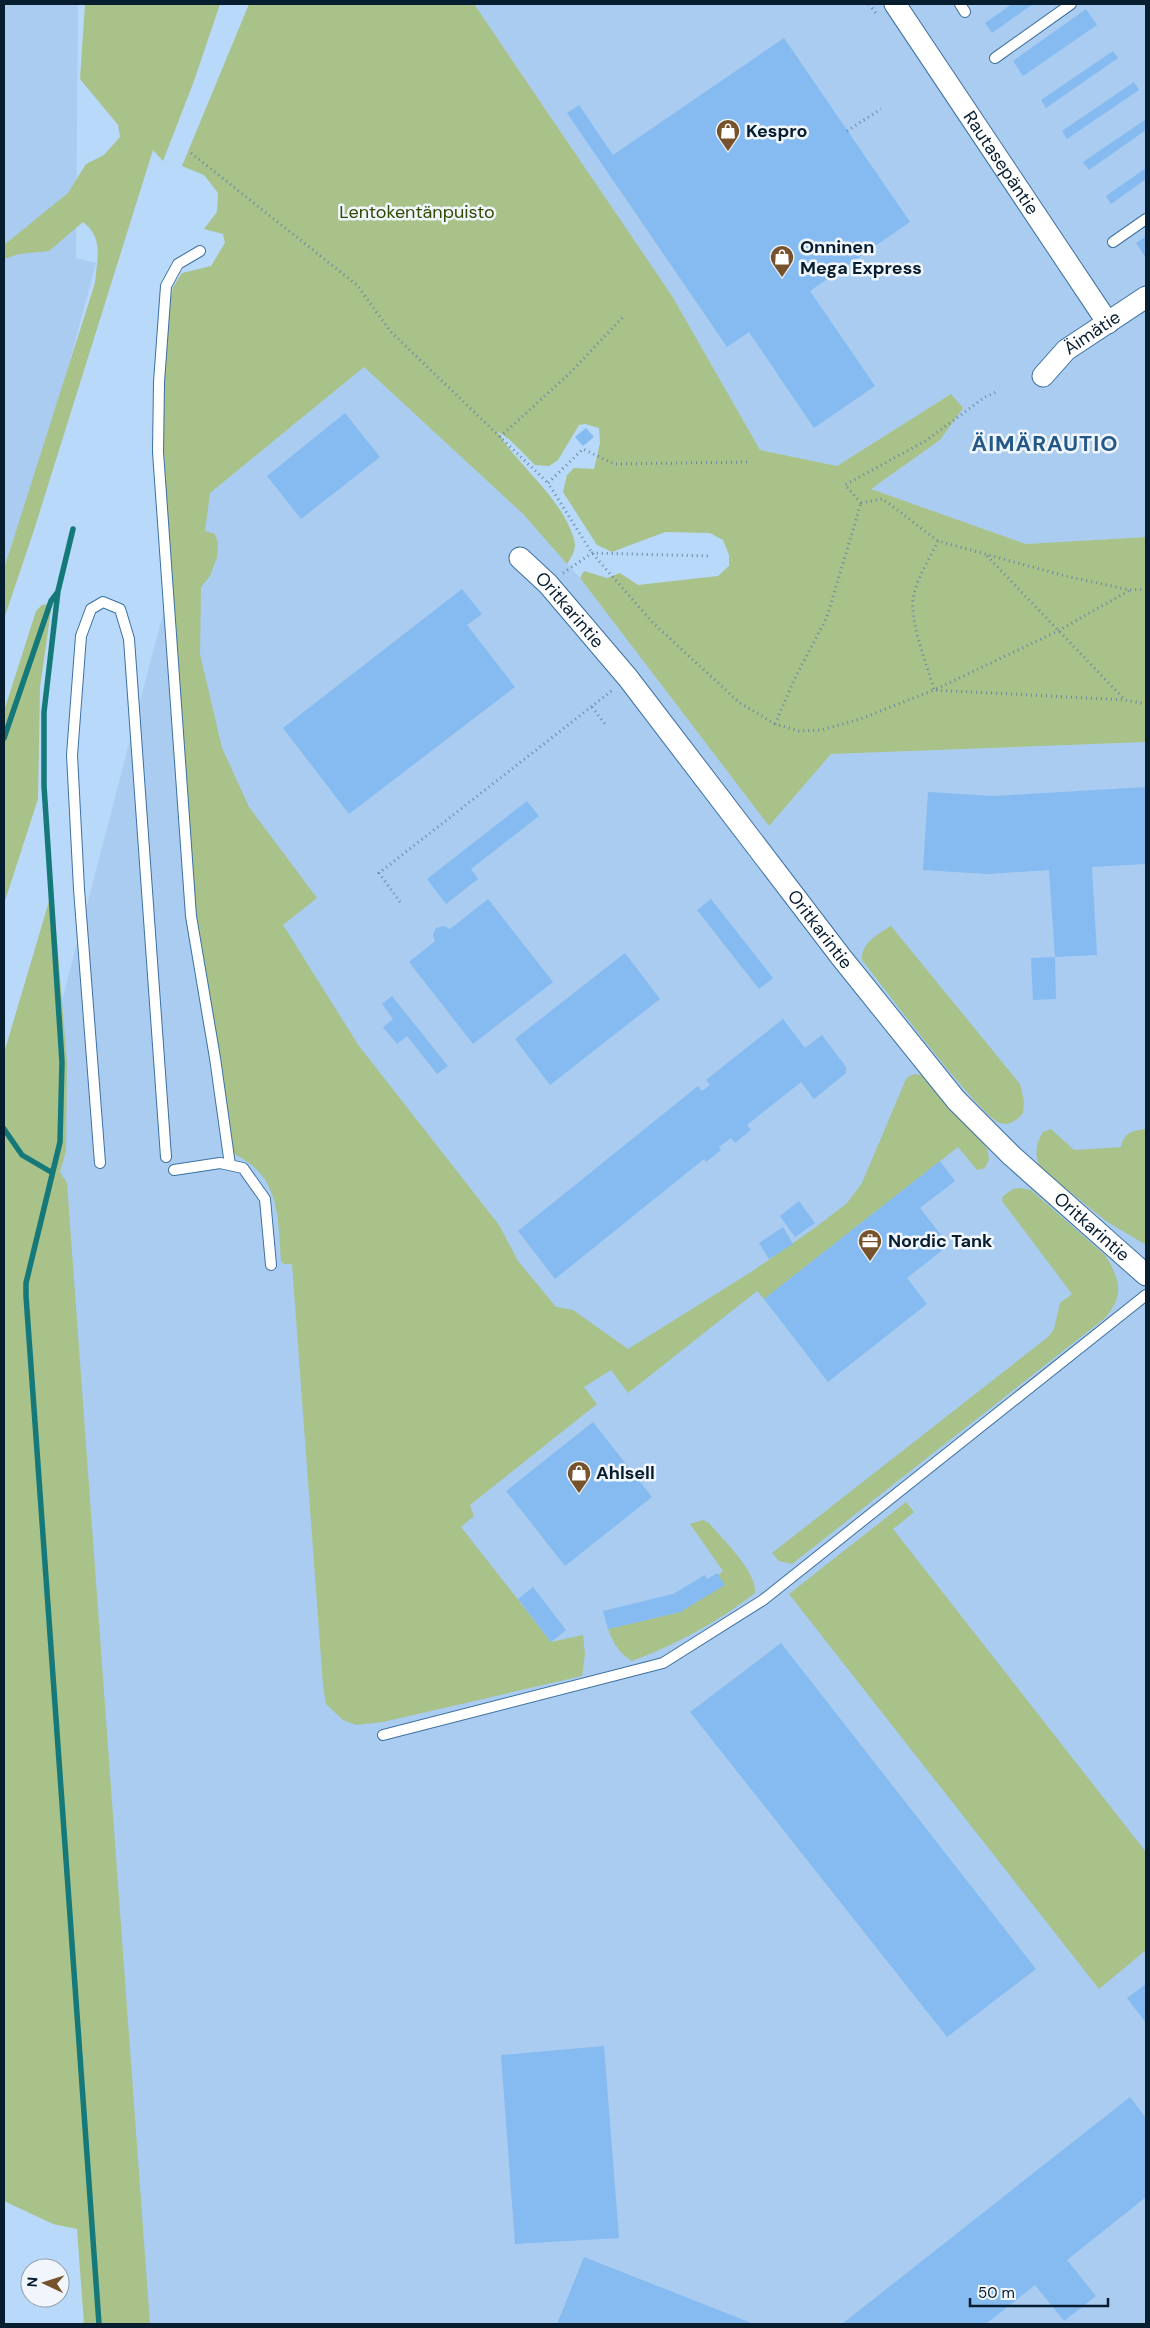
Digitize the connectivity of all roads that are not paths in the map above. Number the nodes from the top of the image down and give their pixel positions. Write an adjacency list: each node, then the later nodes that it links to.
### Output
1 (894, 4): 8 (street, Rautasepäntie)
2 (1071, 4): 3 (lane)
3 (994, 58)
4 (1146, 219): 5 (lane)
5 (1114, 242)
6 (200, 251): 13 (lane)
7 (1146, 297): 8 (street, Äimätie)
8 (1108, 323): 9 (street, Äimätie)
9 (1043, 376)
10 (520, 558): 16 (street, Oritkarintie)
11 (166, 1157): 12 (lane)
12 (100, 1163)
13 (230, 1165): 14 (lane); 15 (lane)
14 (174, 1170)
15 (271, 1265)
16 (1146, 1275)
17 (1146, 1295): 18 (lane)
18 (383, 1735)

